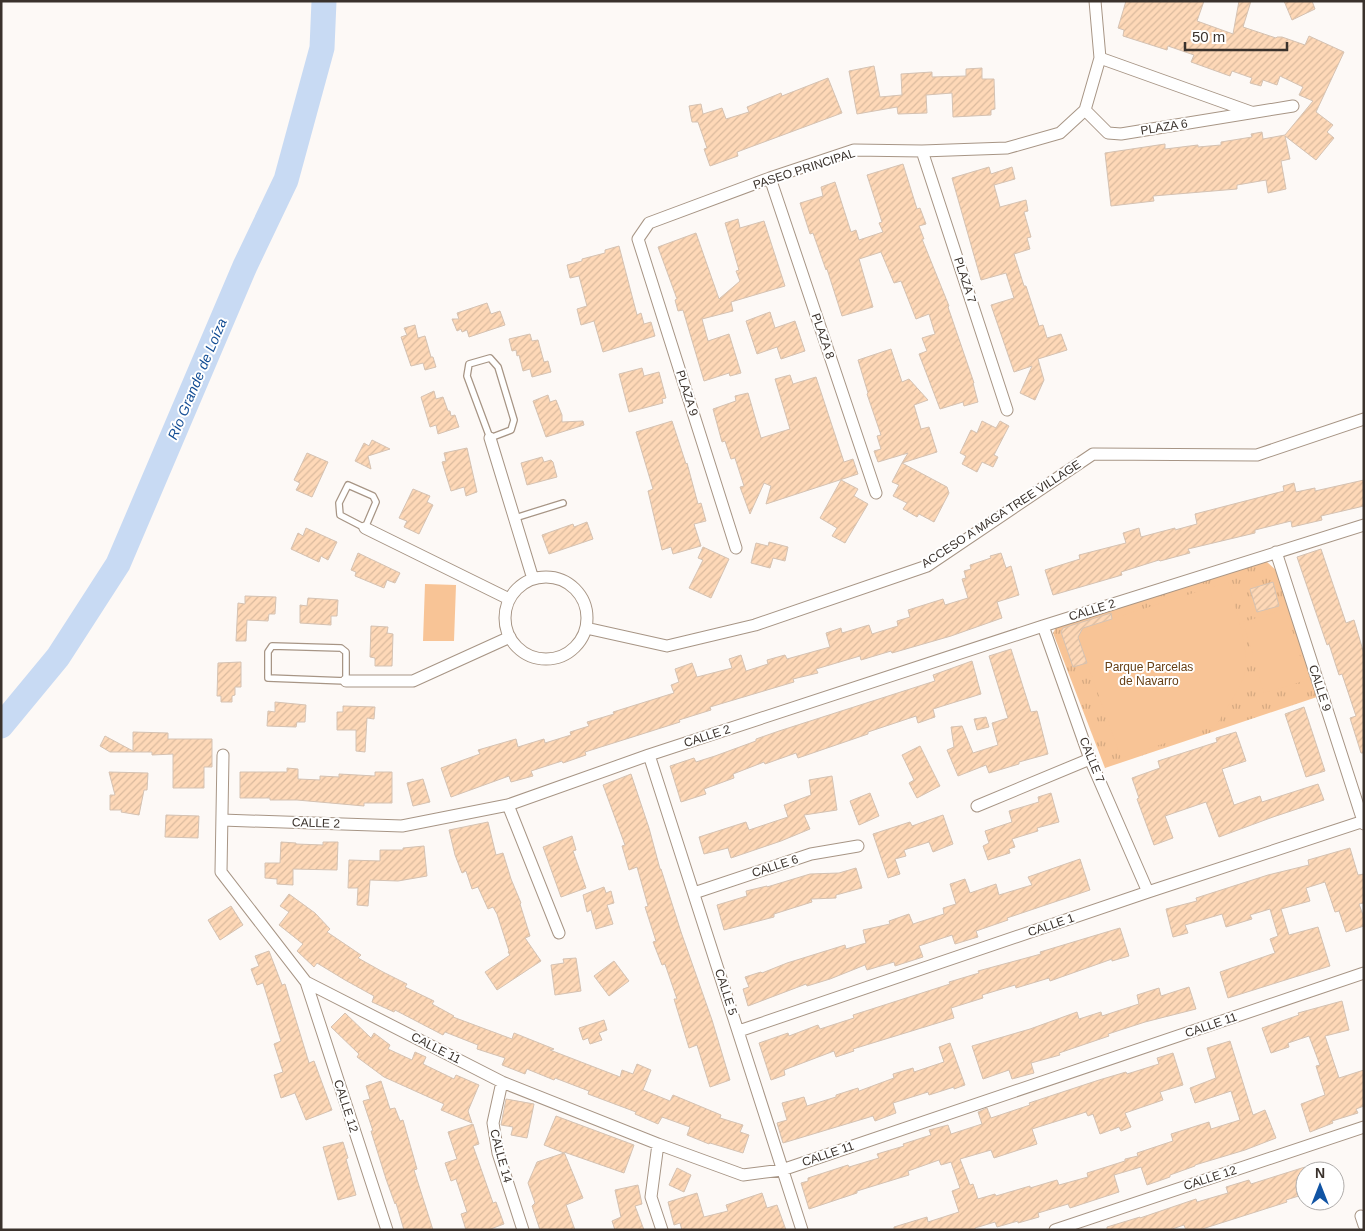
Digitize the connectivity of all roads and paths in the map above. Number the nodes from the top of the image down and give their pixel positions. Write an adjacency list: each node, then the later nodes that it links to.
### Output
1 (1095, 1): 2 (street)
2 (1100, 58): 4 (street); 5 (street, PLAZA 6)
3 (1293, 106): 5 (street, PLAZA 6)
4 (1085, 110): 5 (street, PLAZA 6); 6 (street, PASEO PRINCIPAL)
5 (1253, 113)
6 (922, 150): 7 (street, PASEO PRINCIPAL); 9 (street, PLAZA 7)
7 (770, 178): 8 (street, PASEO PRINCIPAL); 12 (street, PLAZA 8)
8 (638, 239): 17 (street, PLAZA 9)
9 (1006, 410)
10 (1364, 419): 22 (street, ACCESO A MAGA TREE VILLAGE)
11 (490, 438): 11 (lane); 14 (street)
12 (876, 493)
13 (563, 503): 14 (lane)
14 (515, 518): 19 (street)
15 (1364, 525): 18 (street, CALLE 2)
16 (365, 528): 16 (lane); 20 (street)
17 (736, 548)
18 (1276, 552): 21 (street, CALLE 2); 31 (street, CALLE 9)
19 (533, 579): 20 (street); 22 (street)
20 (509, 599): 23 (street)
21 (1043, 626): 26 (street, CALLE 2); 27 (street, CALLE 7)
22 (586, 628): 23 (street)
23 (510, 637): 24 (street)
24 (346, 681): 24 (lane)
25 (223, 755): 30 (street)
26 (649, 755): 28 (street, CALLE 2); 34 (street, CALLE 5)
27 (1090, 759): 29 (street); 33 (street, CALLE 7)
28 (508, 806): 30 (street, CALLE 2); 35 (street)
29 (977, 806)
30 (222, 820): 37 (street)
31 (1363, 822): 33 (street, CALLE 1)
32 (858, 846): 34 (street, CALLE 6)
33 (1148, 892): 38 (street, CALLE 1)
34 (694, 893): 38 (street, CALLE 5)
35 (559, 933)
36 (1364, 973): 42 (street, CALLE 11)
37 (306, 982): 39 (street, CALLE 11); 43 (street, CALLE 12)
38 (739, 1031): 42 (street, CALLE 5)
39 (502, 1082): 41 (street, CALLE 11); 44 (street, CALLE 14)
40 (1364, 1127): 47 (street, CALLE 12)
41 (658, 1144): 42 (street, CALLE 11); 45 (street)
42 (782, 1170): 46 (street, CALLE 5)
43 (387, 1230)
44 (523, 1230)
45 (662, 1230)
46 (802, 1230)
47 (1056, 1230)

